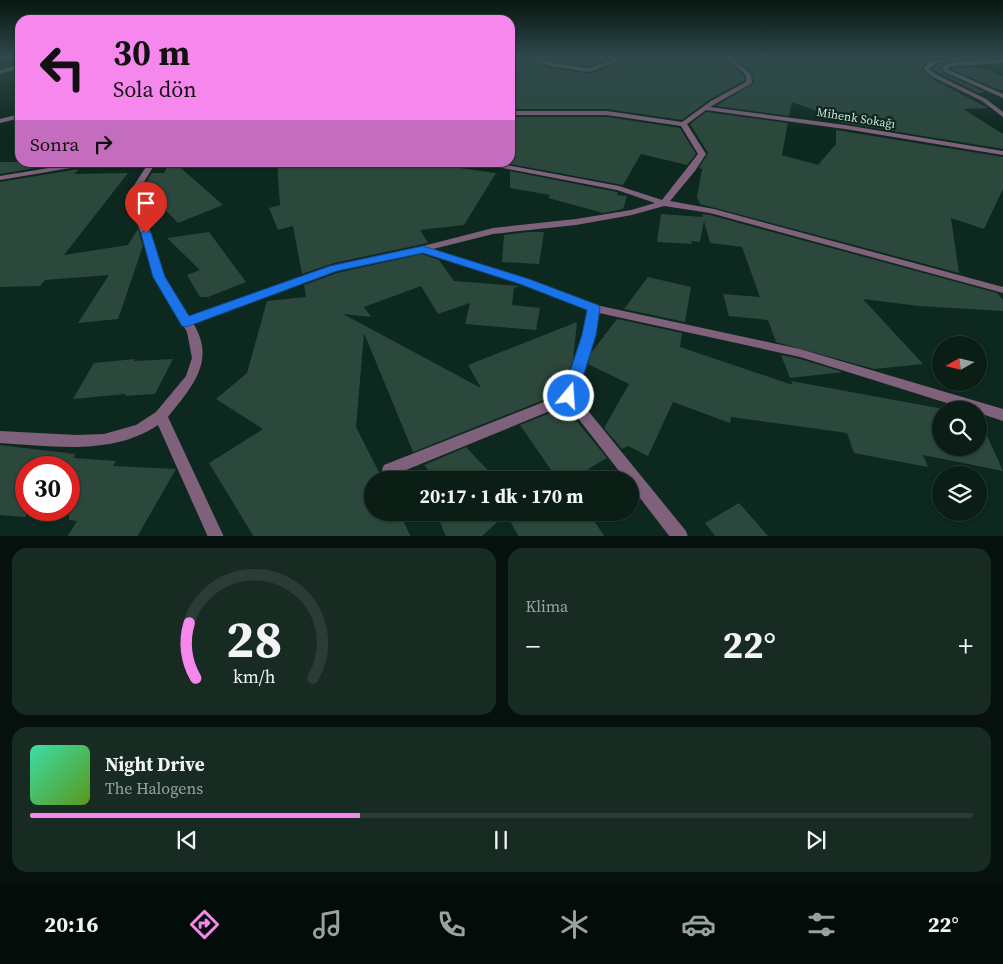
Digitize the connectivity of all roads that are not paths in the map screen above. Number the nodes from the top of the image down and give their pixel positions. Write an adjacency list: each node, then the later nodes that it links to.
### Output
1 (749, 82): 5 (street)
2 (947, 82): 7 (street)
3 (972, 82): 4 (street)
4 (1003, 96)
5 (704, 108): 10 (street); 11 (street, Mihenk Sokağı)
6 (515, 113): 10 (street)
7 (1003, 115)
8 (15, 117): 9 (street)
9 (0, 121)
10 (683, 124): 16 (street)
11 (1003, 153)
12 (72, 167): 15 (street)
13 (150, 167): 20 (street)
14 (502, 167): 16 (street)
15 (0, 178)
16 (664, 203): 17 (street); 18 (street)
17 (423, 249): 19 (street); 20 (street)
18 (1003, 290)
19 (594, 308): 21 (street); 22 (street)
20 (186, 322): 23 (street)
21 (569, 396): 25 (street); 27 (street)
22 (1003, 415)
23 (161, 416): 24 (street); 26 (street)
24 (0, 438)
25 (389, 470)
26 (216, 536)
27 (680, 536)

